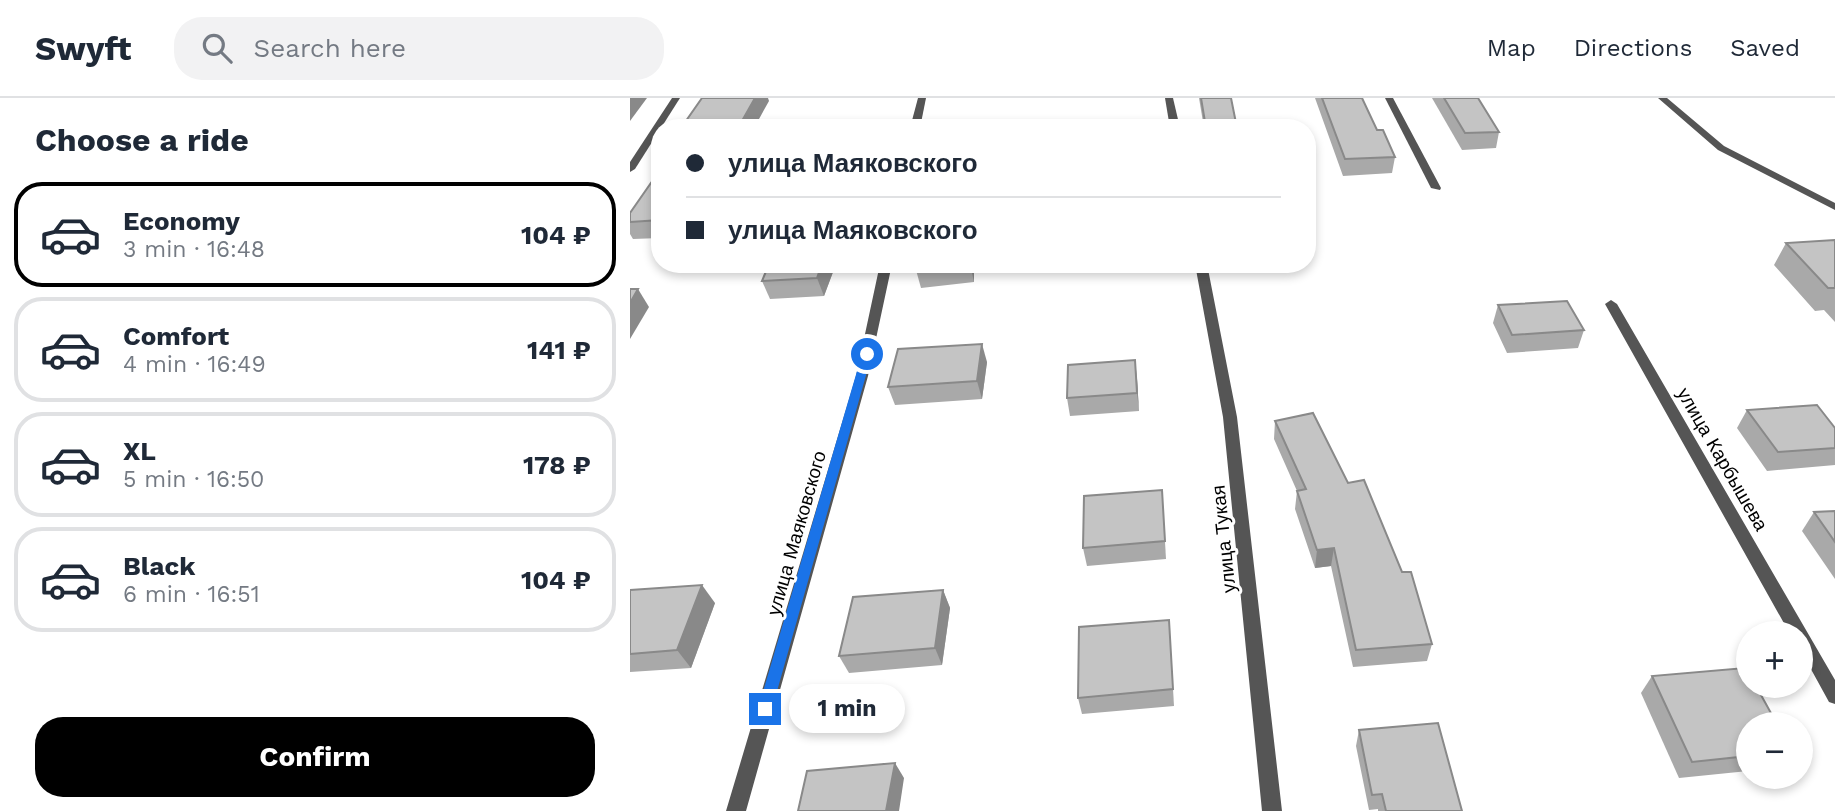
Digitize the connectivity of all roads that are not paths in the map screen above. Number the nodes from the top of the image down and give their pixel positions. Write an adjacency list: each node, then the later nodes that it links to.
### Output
1 (676, 98): 6 (street)
2 (922, 98): 7 (street)
3 (1169, 98): 8 (street)
4 (1389, 98): 11 (street)
5 (1662, 98): 12 (street)
6 (662, 119)
7 (917, 119)
8 (1173, 119)
9 (651, 137): 10 (street)
10 (630, 169)
11 (1436, 188)
12 (1835, 207)
13 (884, 273): 19 (street, улица Маяковского)
14 (1203, 273): 20 (street, улица Тукая)
15 (1611, 304): 16 (street, улица Карбышева)
16 (1792, 621)
17 (1813, 658): 18 (street, улица Карбышева)
18 (1835, 696)
19 (736, 811)
20 (1272, 811)

